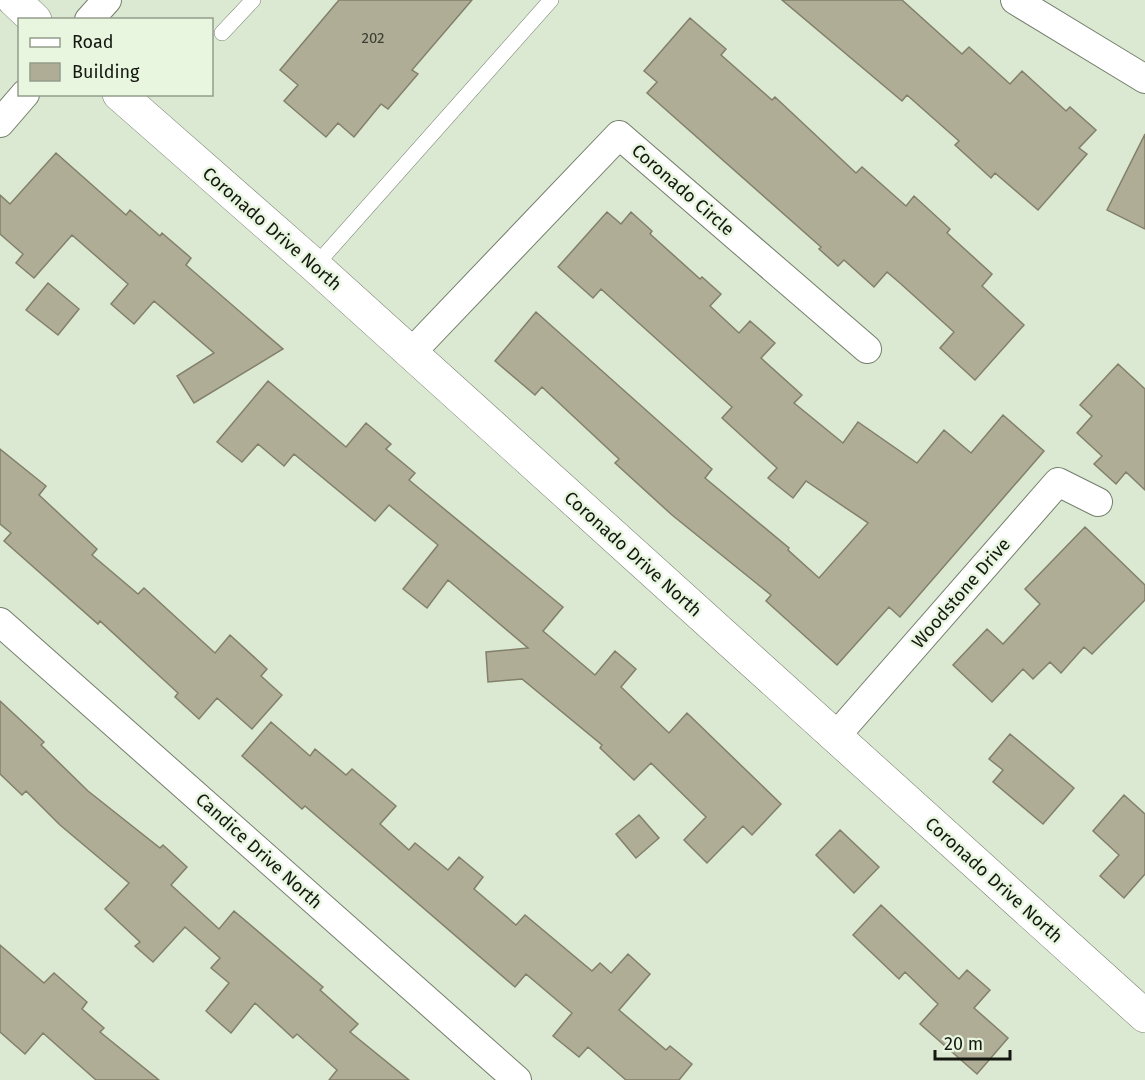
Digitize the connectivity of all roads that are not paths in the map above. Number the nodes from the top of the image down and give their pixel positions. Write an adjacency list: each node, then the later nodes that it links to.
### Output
1 (14, 0): 6 (street)
2 (106, 0): 7 (street)
3 (253, 0): 8 (lane)
4 (550, 0): 13 (lane)
5 (1015, 0): 9 (street)
6 (33, 18)
7 (91, 18)
8 (222, 33)
9 (1145, 79)
10 (23, 96): 12 (street)
11 (121, 96): 13 (street, Coronado Drive North)
12 (0, 123)
13 (315, 266): 15 (street, Coronado Drive North)
14 (867, 349): 15 (street, Coronado Circle)
15 (410, 354): 18 (street, Coronado Drive North)
16 (1098, 502): 18 (street, Woodstone Drive)
17 (0, 622): 20 (street, Candice Drive North)
18 (835, 737): 19 (street, Coronado Drive North)
19 (1145, 1016)
20 (517, 1080)

